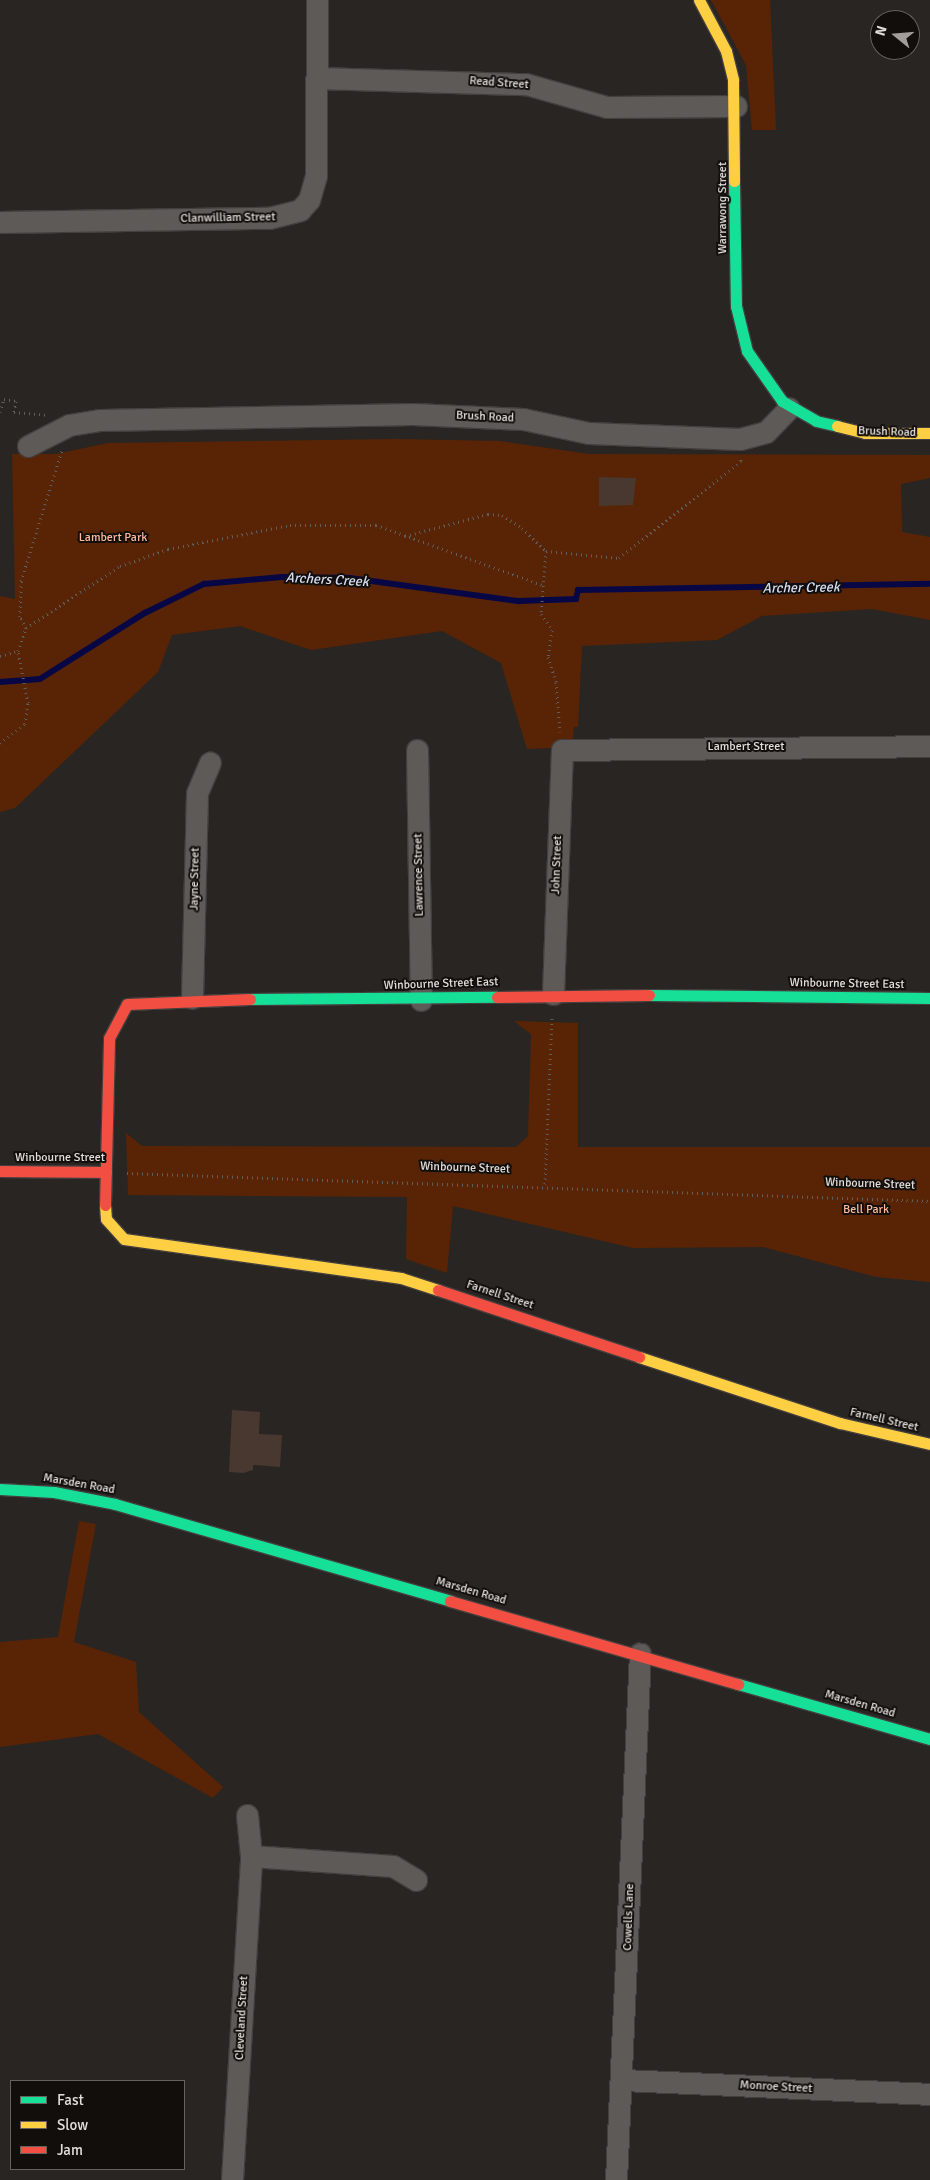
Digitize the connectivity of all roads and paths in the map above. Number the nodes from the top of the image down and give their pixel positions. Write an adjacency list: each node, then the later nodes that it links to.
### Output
1 (317, 0): 3 (street, Clanwilliam Street)
2 (699, 0): 4 (street, Warrawong Street)
3 (318, 78): 4 (street, Read Street); 5 (street, Clanwilliam Street)
4 (736, 106): 6 (street, Warrawong Street)
5 (0, 222)
6 (789, 408): 10 (street, Brush Road); 11 (street, Brush Road)
7 (0, 412): 8 (path)
8 (14, 412)
9 (69, 426): 11 (street, Brush Road); 12 (street, Brush Road); 16 (path)
10 (930, 433)
11 (740, 438): 14 (path)
12 (28, 446)
13 (403, 536): 14 (path); 15 (path); 16 (path)
14 (546, 551): 15 (path)
15 (543, 585): 22 (path)
16 (26, 628): 17 (path)
17 (18, 652): 18 (path); 19 (path)
18 (0, 656)
19 (0, 743)
20 (930, 746): 22 (street, Lambert Street)
21 (417, 750): 27 (street, Lawrence Street)
22 (562, 750): 24 (street, John Street)
23 (210, 763): 25 (street, Jayne Street)
24 (553, 994): 26 (street, Winbourne Street East); 27 (street, Winbourne Street East); 30 (path)
25 (192, 998): 27 (street, Winbourne Street East); 29 (street, Winbourne Street East)
26 (930, 998)
27 (421, 1000)
28 (0, 1171): 29 (street, Winbourne Street)
29 (106, 1172): 30 (path, Winbourne Street); 32 (street, Farnell Street)
30 (546, 1184): 31 (path, Winbourne Street)
31 (930, 1201)
32 (930, 1444)
33 (0, 1489): 34 (street, Marsden Road)
34 (640, 1654): 35 (street, Marsden Road); 39 (street, Cowells Lane)
35 (930, 1739)
36 (247, 1815): 37 (street, Cleveland Street)
37 (251, 1856): 38 (street); 41 (street, Cleveland Street)
38 (416, 1880)
39 (623, 2080): 40 (street, Monroe Street); 42 (street, Cowells Lane)
40 (930, 2094)
41 (232, 2180)
42 (616, 2180)

